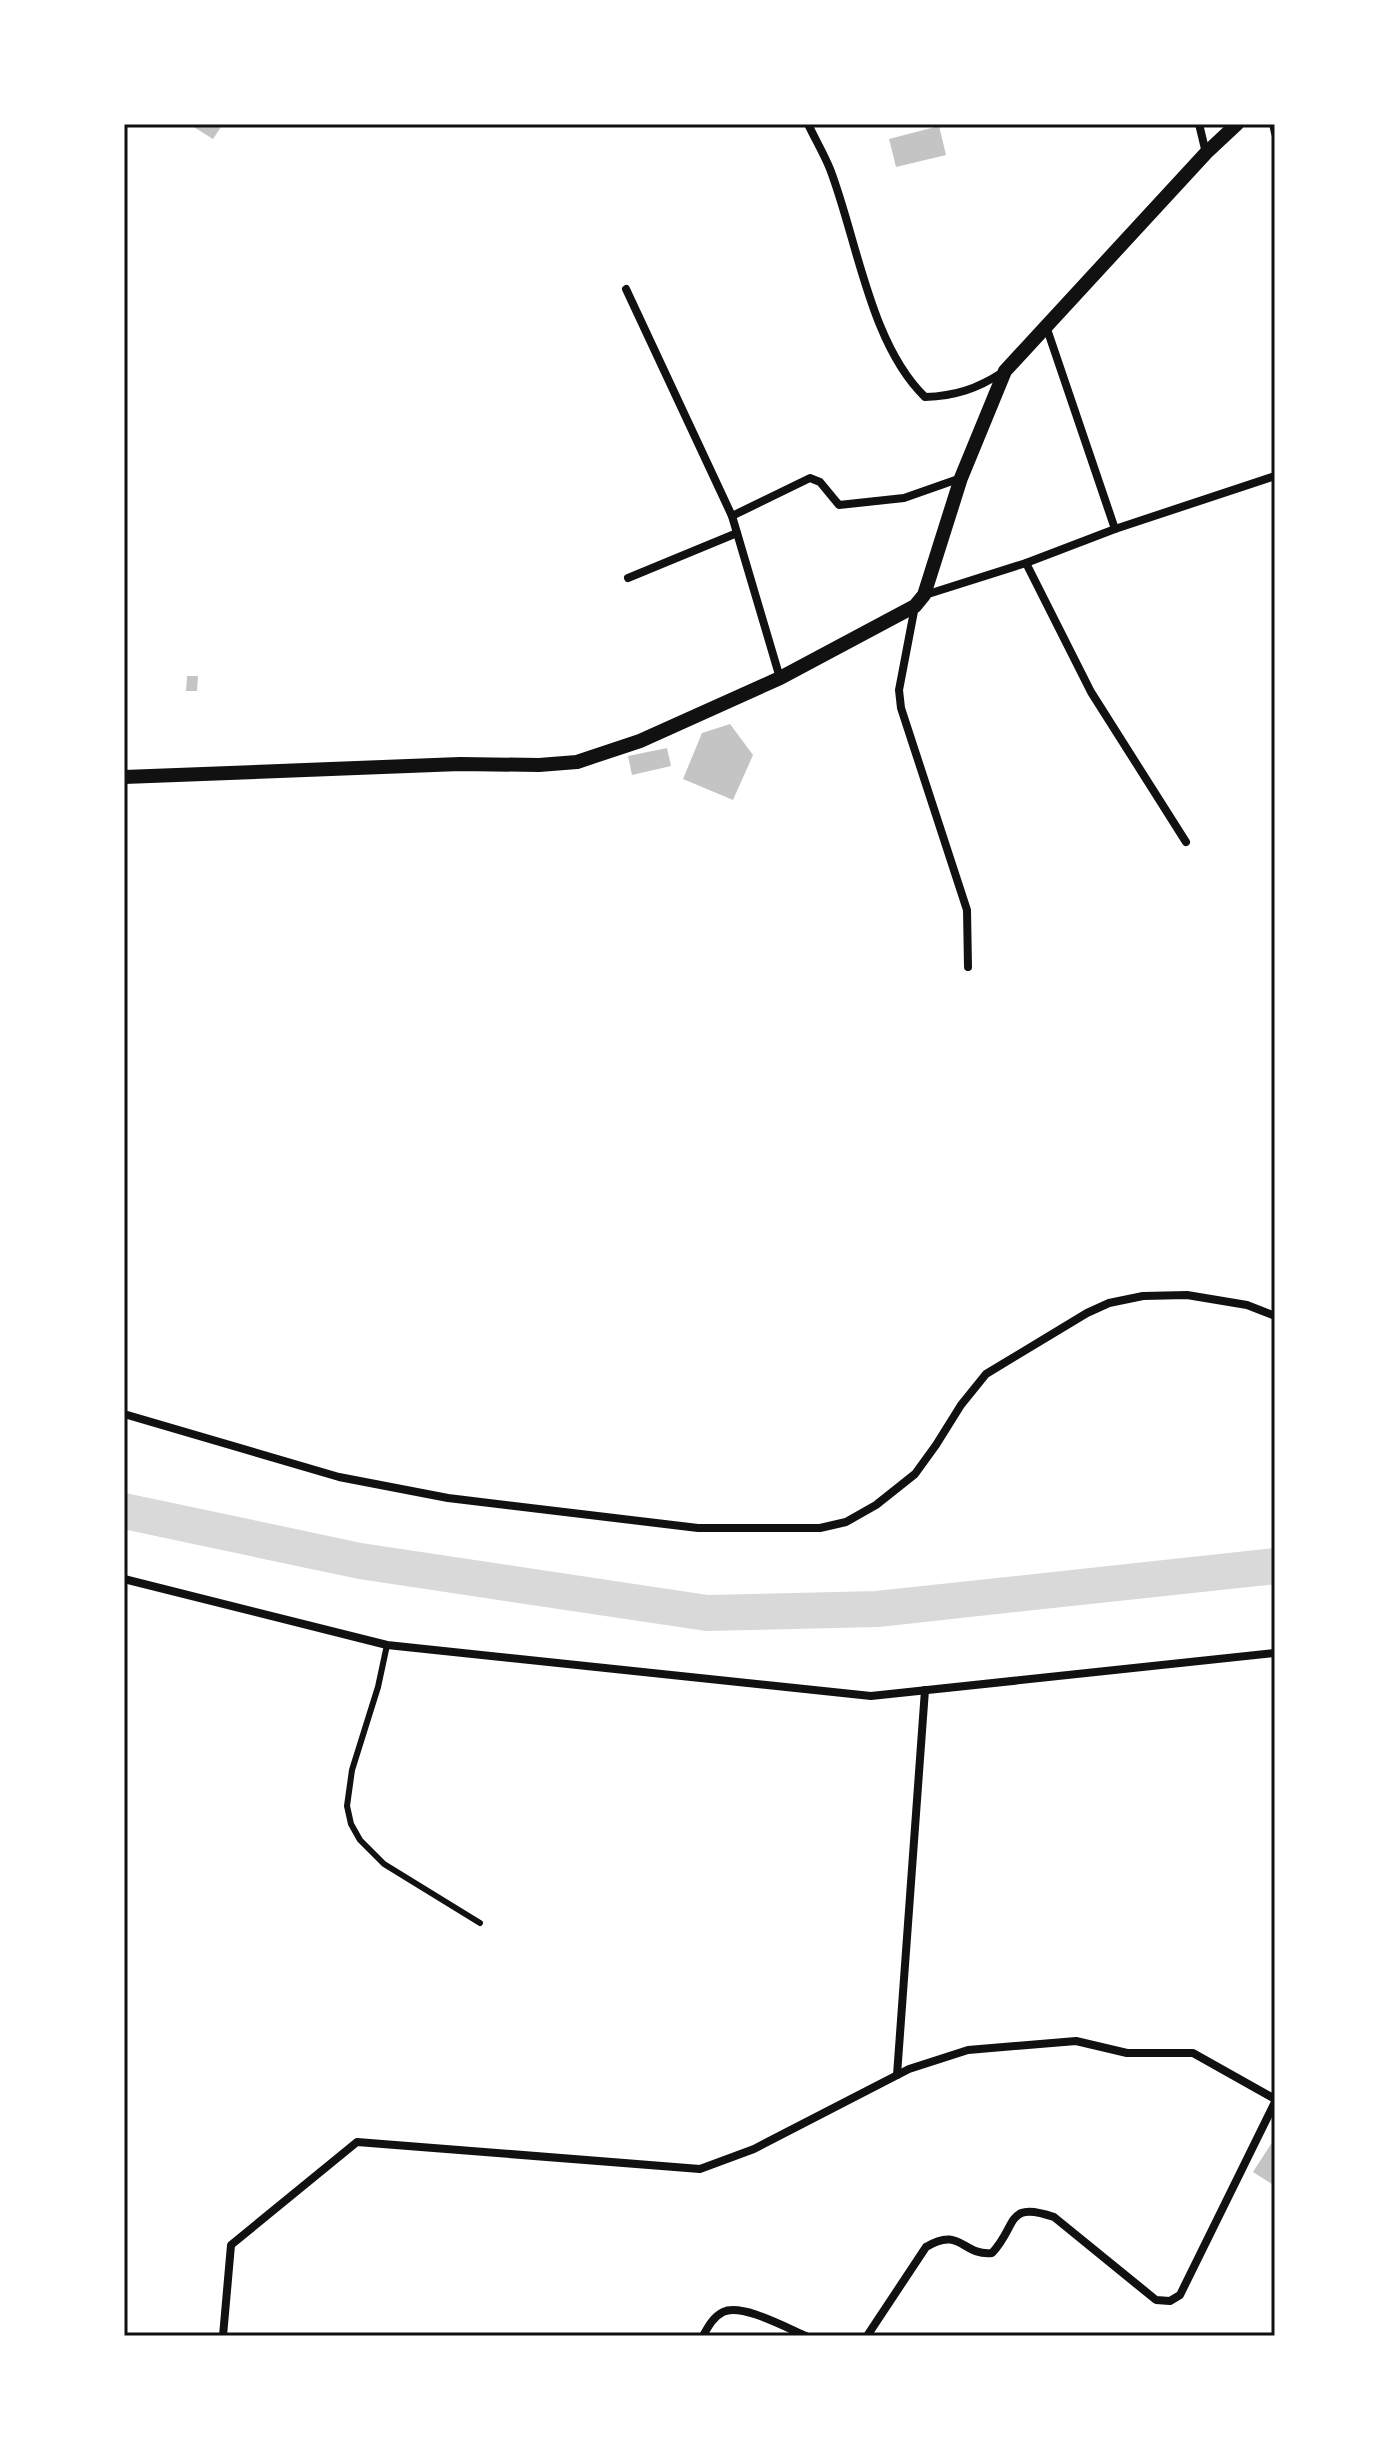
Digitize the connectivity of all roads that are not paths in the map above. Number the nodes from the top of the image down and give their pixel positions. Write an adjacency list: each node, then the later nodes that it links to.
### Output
1 (808, 124): 9 (street)
2 (1199, 124): 6 (street)
3 (1237, 124): 6 (street)
4 (1273, 124): 5 (street)
5 (1275, 133)
6 (1206, 153): 8 (street)
7 (626, 289): 12 (street)
8 (1045, 325): 9 (street); 13 (street)
9 (1005, 371): 11 (street)
10 (1275, 476): 13 (street)
11 (961, 478): 12 (street); 17 (street)
12 (732, 516): 14 (street)
13 (1115, 529): 15 (street)
14 (737, 533): 16 (street); 18 (street)
15 (1026, 563): 17 (street); 20 (street)
16 (628, 578)
17 (920, 600): 18 (street); 21 (street)
18 (780, 678): 19 (street)
19 (124, 777)
20 (1186, 842)
21 (968, 967)
22 (1275, 1316): 23 (street)
23 (124, 1414)
24 (124, 1579): 25 (street)
25 (387, 1645): 27 (street); 28 (lane)
26 (1275, 1653): 27 (street)
27 (925, 1690): 29 (street)
28 (480, 1923)
29 (897, 2075): 30 (street); 31 (street)
30 (1275, 2101): 34 (street)
31 (223, 2336)
32 (703, 2336): 33 (street)
33 (806, 2336)
34 (867, 2336)

